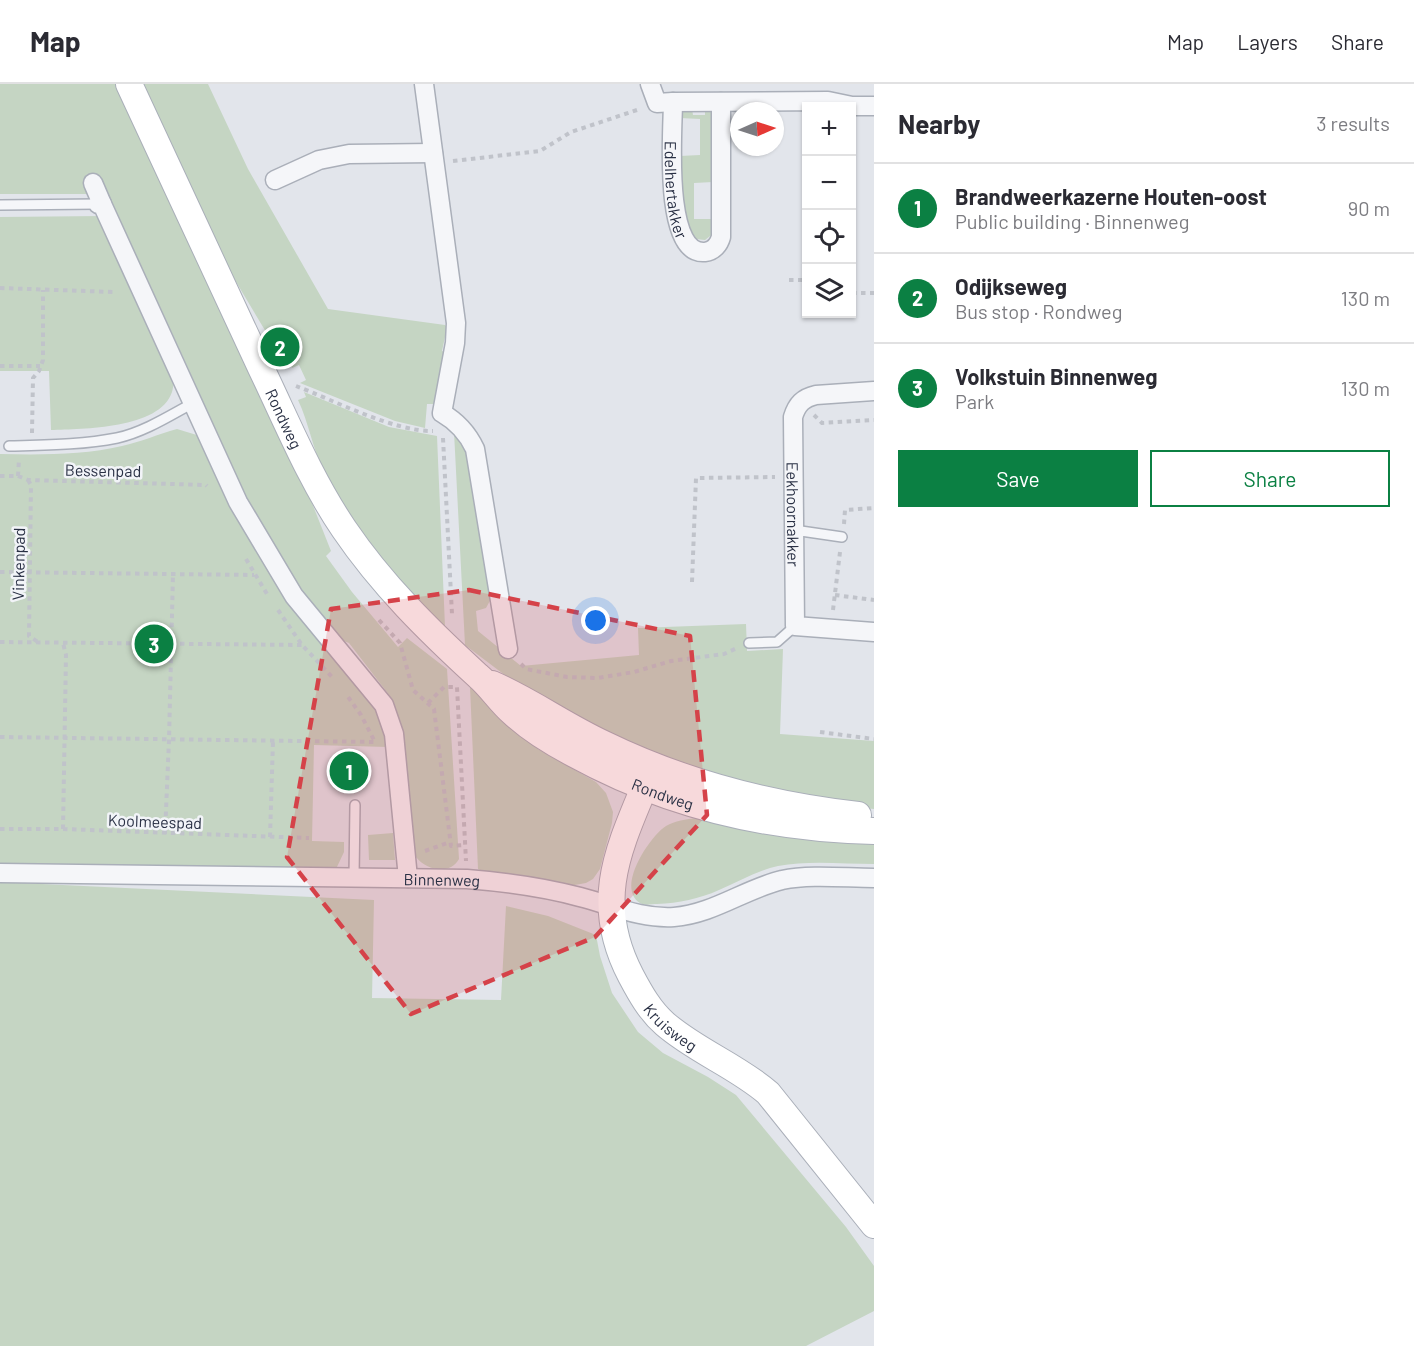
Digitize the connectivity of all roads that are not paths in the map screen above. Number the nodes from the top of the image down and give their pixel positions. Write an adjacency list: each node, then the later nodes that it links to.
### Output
1 (129, 84): 21 (main road, Rondweg)
2 (424, 84): 7 (street)
3 (650, 84): 4 (street, Edelhertakker)
4 (665, 102): 5 (street); 5 (street, Edelhertakker)
5 (721, 102): 6 (street)
6 (874, 106)
7 (434, 158): 8 (street); 20 (street)
8 (275, 180)
9 (93, 183): 10 (street)
10 (100, 204): 11 (lane); 13 (street)
11 (0, 205)
12 (874, 391): 15 (street, Eekhoornakker)
13 (193, 403): 14 (lane); 27 (street)
14 (9, 446)
15 (794, 530): 16 (lane); 17 (street, Eekhoornakker)
16 (842, 537)
17 (795, 626): 18 (street); 19 (lane)
18 (874, 632)
19 (749, 643)
20 (508, 649)
21 (649, 776): 23 (main road, Rondweg); 24 (main road, Rondweg); 29 (main road, Kruisweg)
22 (355, 805): 26 (lane)
23 (874, 817)
24 (874, 831)
25 (0, 873): 26 (street, Binnenweg)
26 (354, 877): 27 (street, Binnenweg)
27 (408, 878): 29 (street, Binnenweg)
28 (874, 878): 29 (street, Binnenweg)
29 (612, 919): 30 (main road, Kruisweg)
30 (874, 1225)

